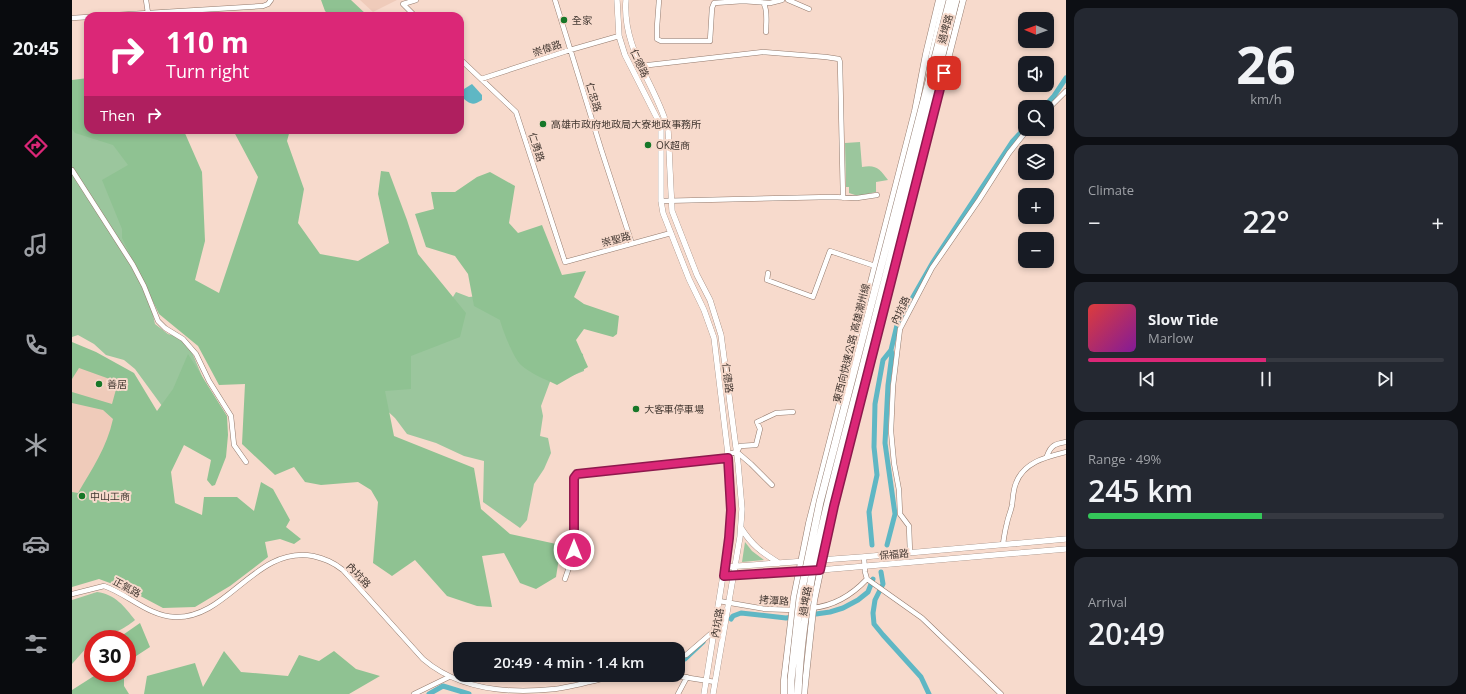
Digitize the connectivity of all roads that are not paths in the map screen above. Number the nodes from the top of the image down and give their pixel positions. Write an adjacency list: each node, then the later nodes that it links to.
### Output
1 (146, 0): 17 (street)
2 (416, 0): 19 (street)
3 (555, 0): 24 (street, 仁忠路)
4 (617, 0): 23 (street, 仁德路)
5 (626, 0): 26 (street, 仁德路)
6 (659, 0): 15 (street)
7 (782, 0): 15 (street)
8 (788, 0): 16 (street)
9 (939, 0): 40 (main road, 過埤路)
10 (945, 0): 30 (highway, bridge)
11 (950, 0): 30 (highway, 東西向快速公路 高雄潮州線, bridge)
12 (956, 0): 89 (highway, 東西向快速公路 高雄潮州線, bridge)
13 (963, 0): 56 (main road, 過埤路)
14 (270, 1): 18 (street)
15 (764, 4): 22 (street)
16 (810, 9)
17 (148, 12)
18 (164, 12)
19 (411, 12)
20 (84, 17): 21 (street)
21 (72, 18)
22 (766, 32)
23 (619, 36): 24 (street, 崇偉路); 35 (street, 仁德路)
24 (570, 50): 27 (street, 崇偉路); 38 (street, 仁忠路)
25 (464, 62): 27 (street, 仁勇路)
26 (640, 66): 34 (street); 36 (street, 仁德路)
27 (482, 79): 39 (street, 仁勇路)
28 (1066, 91): 29 (street)
29 (1054, 103)
30 (921, 112): 88 (highway, 東西向快速公路 高雄潮州線, bridge)
31 (1022, 136): 54 (street, 內坑路)
32 (72, 170): 48 (street)
33 (877, 195): 34 (street)
34 (843, 198): 36 (street)
35 (661, 201): 36 (street); 37 (street, 仁德路)
36 (671, 201): 44 (street, 仁德路)
37 (671, 233): 38 (street, 崇聖路); 46 (street, 仁德路)
38 (632, 244): 39 (street, 崇聖路)
39 (565, 262)
40 (875, 266): 41 (street); 57 (main road, 過埤路)
41 (768, 273)
42 (793, 412): 44 (street)
43 (1066, 442): 47 (street)
44 (737, 452): 46 (street); 49 (street); 50 (street, 仁德路)
45 (1066, 452): 47 (street)
46 (728, 456): 61 (street, 仁德路); 66 (street)
47 (1047, 456): 52 (street)
48 (246, 462)
49 (772, 485)
50 (741, 528): 58 (street); 59 (street, 仁德路)
51 (1066, 539): 52 (street, 保福路)
52 (1003, 544): 54 (street, 保福路)
53 (1066, 549): 60 (street, 保福路)
54 (910, 553): 55 (street, 保福路)
55 (864, 557): 56 (street, 保福路); 60 (street)
56 (822, 560): 57 (street, 保福路); 62 (main road, 過埤路)
57 (801, 562): 58 (street, 保福路); 63 (main road, 過埤路)
58 (779, 563): 59 (street, 保福路)
59 (736, 566): 61 (street, 保福路); 64 (street, 內坑路)
60 (864, 566): 62 (street, 保福路); 67 (street)
61 (725, 567): 65 (street, 內坑路)
62 (820, 570): 63 (street, 保福路); 71 (main road, 過埤路)
63 (799, 571): 64 (street, 保福路); 73 (main road, 過埤路)
64 (734, 575): 65 (street, 保福路); 70 (street, 內坑路)
65 (724, 576): 69 (street, 內坑路)
66 (565, 579)
67 (868, 580): 71 (street, 拷潭路); 91 (street)
68 (72, 594): 72 (street, 正氣路)
69 (719, 601): 70 (street, 拷潭路); 74 (street, 內坑路)
70 (729, 603): 73 (street, 拷潭路); 82 (street, 內坑路)
71 (813, 609): 73 (street, 拷潭路); 90 (main road, 過埤路)
72 (149, 610): 76 (street, 內坑路)
73 (792, 612): 87 (main road, 過埤路)
74 (714, 630): 75 (street, 內坑路); 79 (street, 內坑路)
75 (685, 655)
76 (449, 677): 78 (street, 內坑路); 83 (street)
77 (687, 678): 79 (street); 84 (street)
78 (453, 679)
79 (705, 681): 82 (street); 85 (street, 內坑路)
80 (461, 682): 81 (street, 內坑路)
81 (586, 682)
82 (715, 682): 86 (street, 內坑路)
83 (414, 694)
84 (678, 694)
85 (704, 694)
86 (713, 694)
87 (784, 694)
88 (790, 694)
89 (798, 694)
90 (804, 694)
91 (1001, 694)

